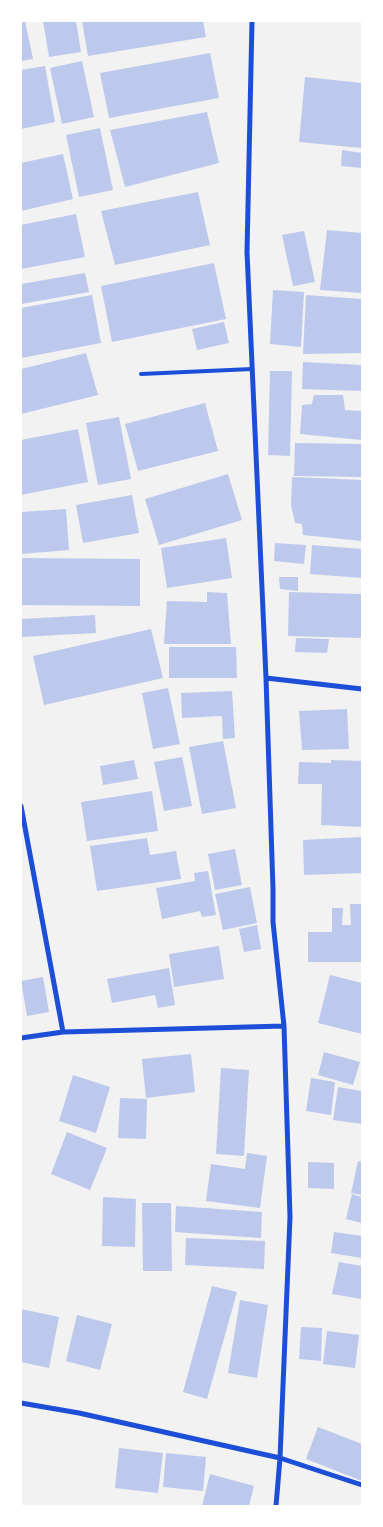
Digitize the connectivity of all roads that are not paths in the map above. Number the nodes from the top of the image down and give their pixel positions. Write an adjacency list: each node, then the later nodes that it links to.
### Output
1 (252, 21): 2 (street)
2 (252, 369): 3 (lane); 4 (street)
3 (141, 374)
4 (266, 678): 5 (street); 7 (street)
5 (362, 689)
6 (21, 806): 8 (street)
7 (284, 1026): 8 (street); 11 (street)
8 (64, 1032): 9 (street)
9 (21, 1038)
10 (21, 1403): 11 (street)
11 (280, 1458): 12 (street); 13 (street)
12 (362, 1485)
13 (276, 1506)

